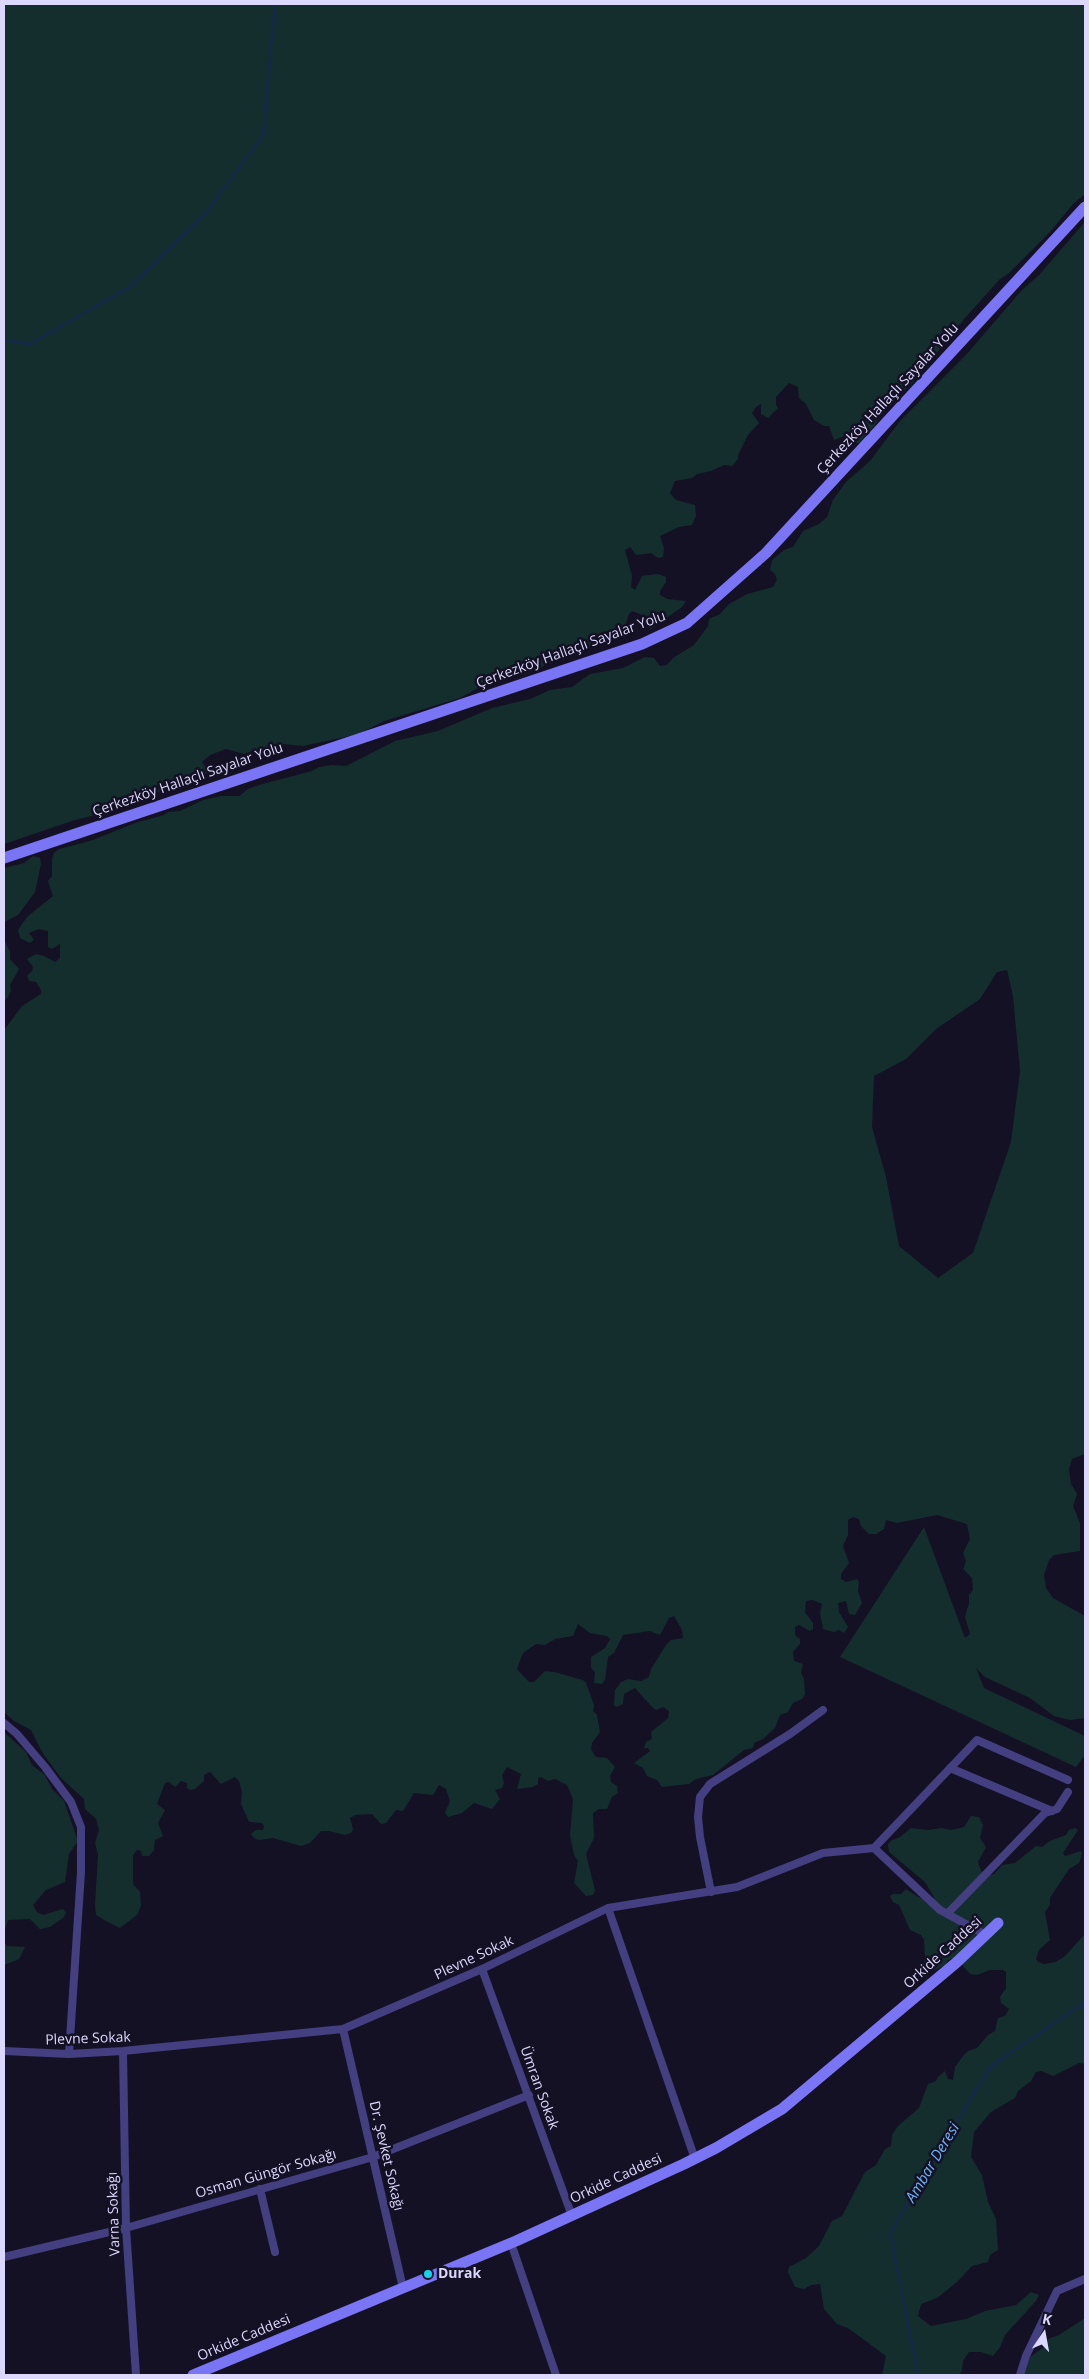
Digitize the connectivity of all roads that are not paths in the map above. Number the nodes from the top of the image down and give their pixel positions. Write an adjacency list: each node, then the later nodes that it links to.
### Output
1 (1085, 207): 2 (main road, Çerkezköy Hallaçlı Sayalar Yolu)
2 (4, 858)
3 (823, 1710): 10 (street)
4 (4, 1723): 19 (street)
5 (950, 1768): 6 (street); 8 (street); 9 (street)
6 (1068, 1780)
7 (1068, 1792): 8 (street)
8 (1052, 1811): 12 (street)
9 (874, 1848): 10 (street, Plevne Sokak); 12 (street)
10 (710, 1892): 11 (street, Plevne Sokak)
11 (608, 1908): 15 (street, Plevne Sokak); 22 (street)
12 (947, 1914): 14 (street)
13 (998, 1923): 14 (main road, Orkide Caddesi)
14 (986, 1935): 22 (main road, Orkide Caddesi)
15 (482, 1969): 16 (street, Plevne Sokak); 20 (street, Ümran Sokak)
16 (343, 2029): 18 (street, Plevne Sokak); 21 (street, Dr. Şevket Sokağı)
17 (4, 2051): 19 (street, Plevne Sokak)
18 (123, 2051): 19 (street, Plevne Sokak); 25 (street, Varna Sokağı)
19 (69, 2054)
20 (529, 2095): 21 (street, Osman Güngör Sokağı); 24 (street, Ümran Sokak)
21 (373, 2157): 23 (street, Osman Güngör Sokağı); 30 (street, Dr. Şevket Sokağı)
22 (695, 2159): 24 (main road, Orkide Caddesi)
23 (260, 2189): 25 (street, Osman Güngör Sokağı); 27 (street)
24 (572, 2216): 26 (main road, Orkide Caddesi)
25 (126, 2228): 28 (street, Osman Güngör Sokağı); 31 (street, Varna Sokağı)
26 (511, 2243): 30 (main road, Orkide Caddesi); 33 (street)
27 (275, 2252)
28 (4, 2257)
29 (1085, 2279): 34 (street)
30 (403, 2288): 32 (main road, Orkide Caddesi)
31 (136, 2375)
32 (193, 2375)
33 (556, 2375)
34 (1020, 2375)

